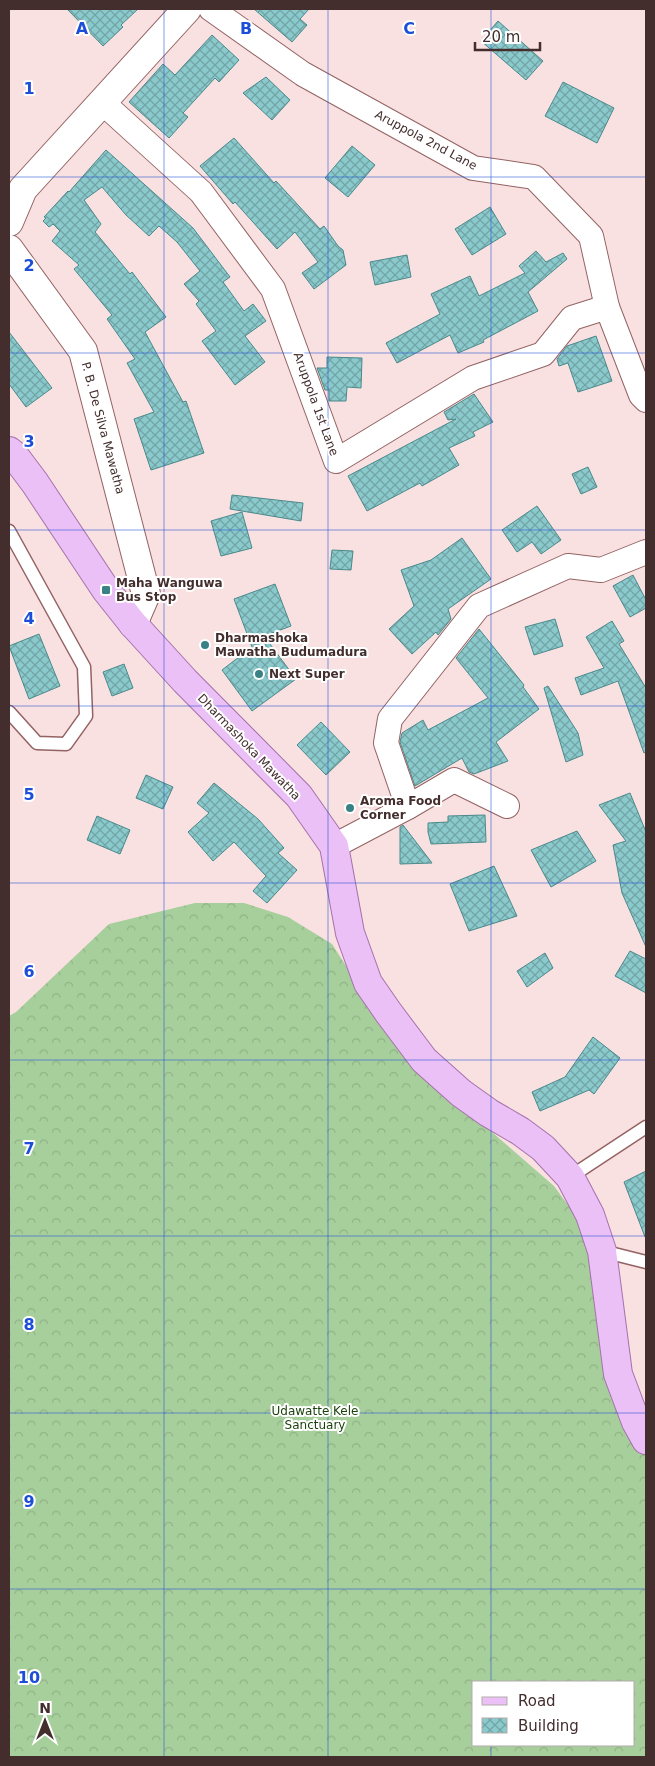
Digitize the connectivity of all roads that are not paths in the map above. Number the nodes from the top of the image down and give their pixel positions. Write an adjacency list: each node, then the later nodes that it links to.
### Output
1 (187, 9): 3 (street)
2 (211, 9): 6 (street, Aruppola 2nd Lane)
3 (102, 102): 4 (street); 6 (street, Aruppola 1st Lane)
4 (9, 222)
5 (9, 250): 11 (street, P. B. De Silva Mawatha)
6 (607, 307): 7 (street, Aruppola 2nd Lane)
7 (646, 400)
8 (9, 451): 11 (main road, Dharmashoka Mawatha)
9 (9, 531): 12 (lane)
10 (646, 552): 14 (street)
11 (133, 624): 15 (main road, Dharmashoka Mawatha)
12 (9, 712)
13 (507, 806): 14 (street)
14 (408, 807): 15 (street)
15 (334, 846): 17 (main road, Dharmashoka Mawatha)
16 (646, 1127): 17 (lane)
17 (570, 1177): 18 (main road, Dharmashoka Mawatha)
18 (602, 1251): 19 (lane); 20 (main road, Dharmashoka Mawatha)
19 (646, 1262)
20 (646, 1440)

